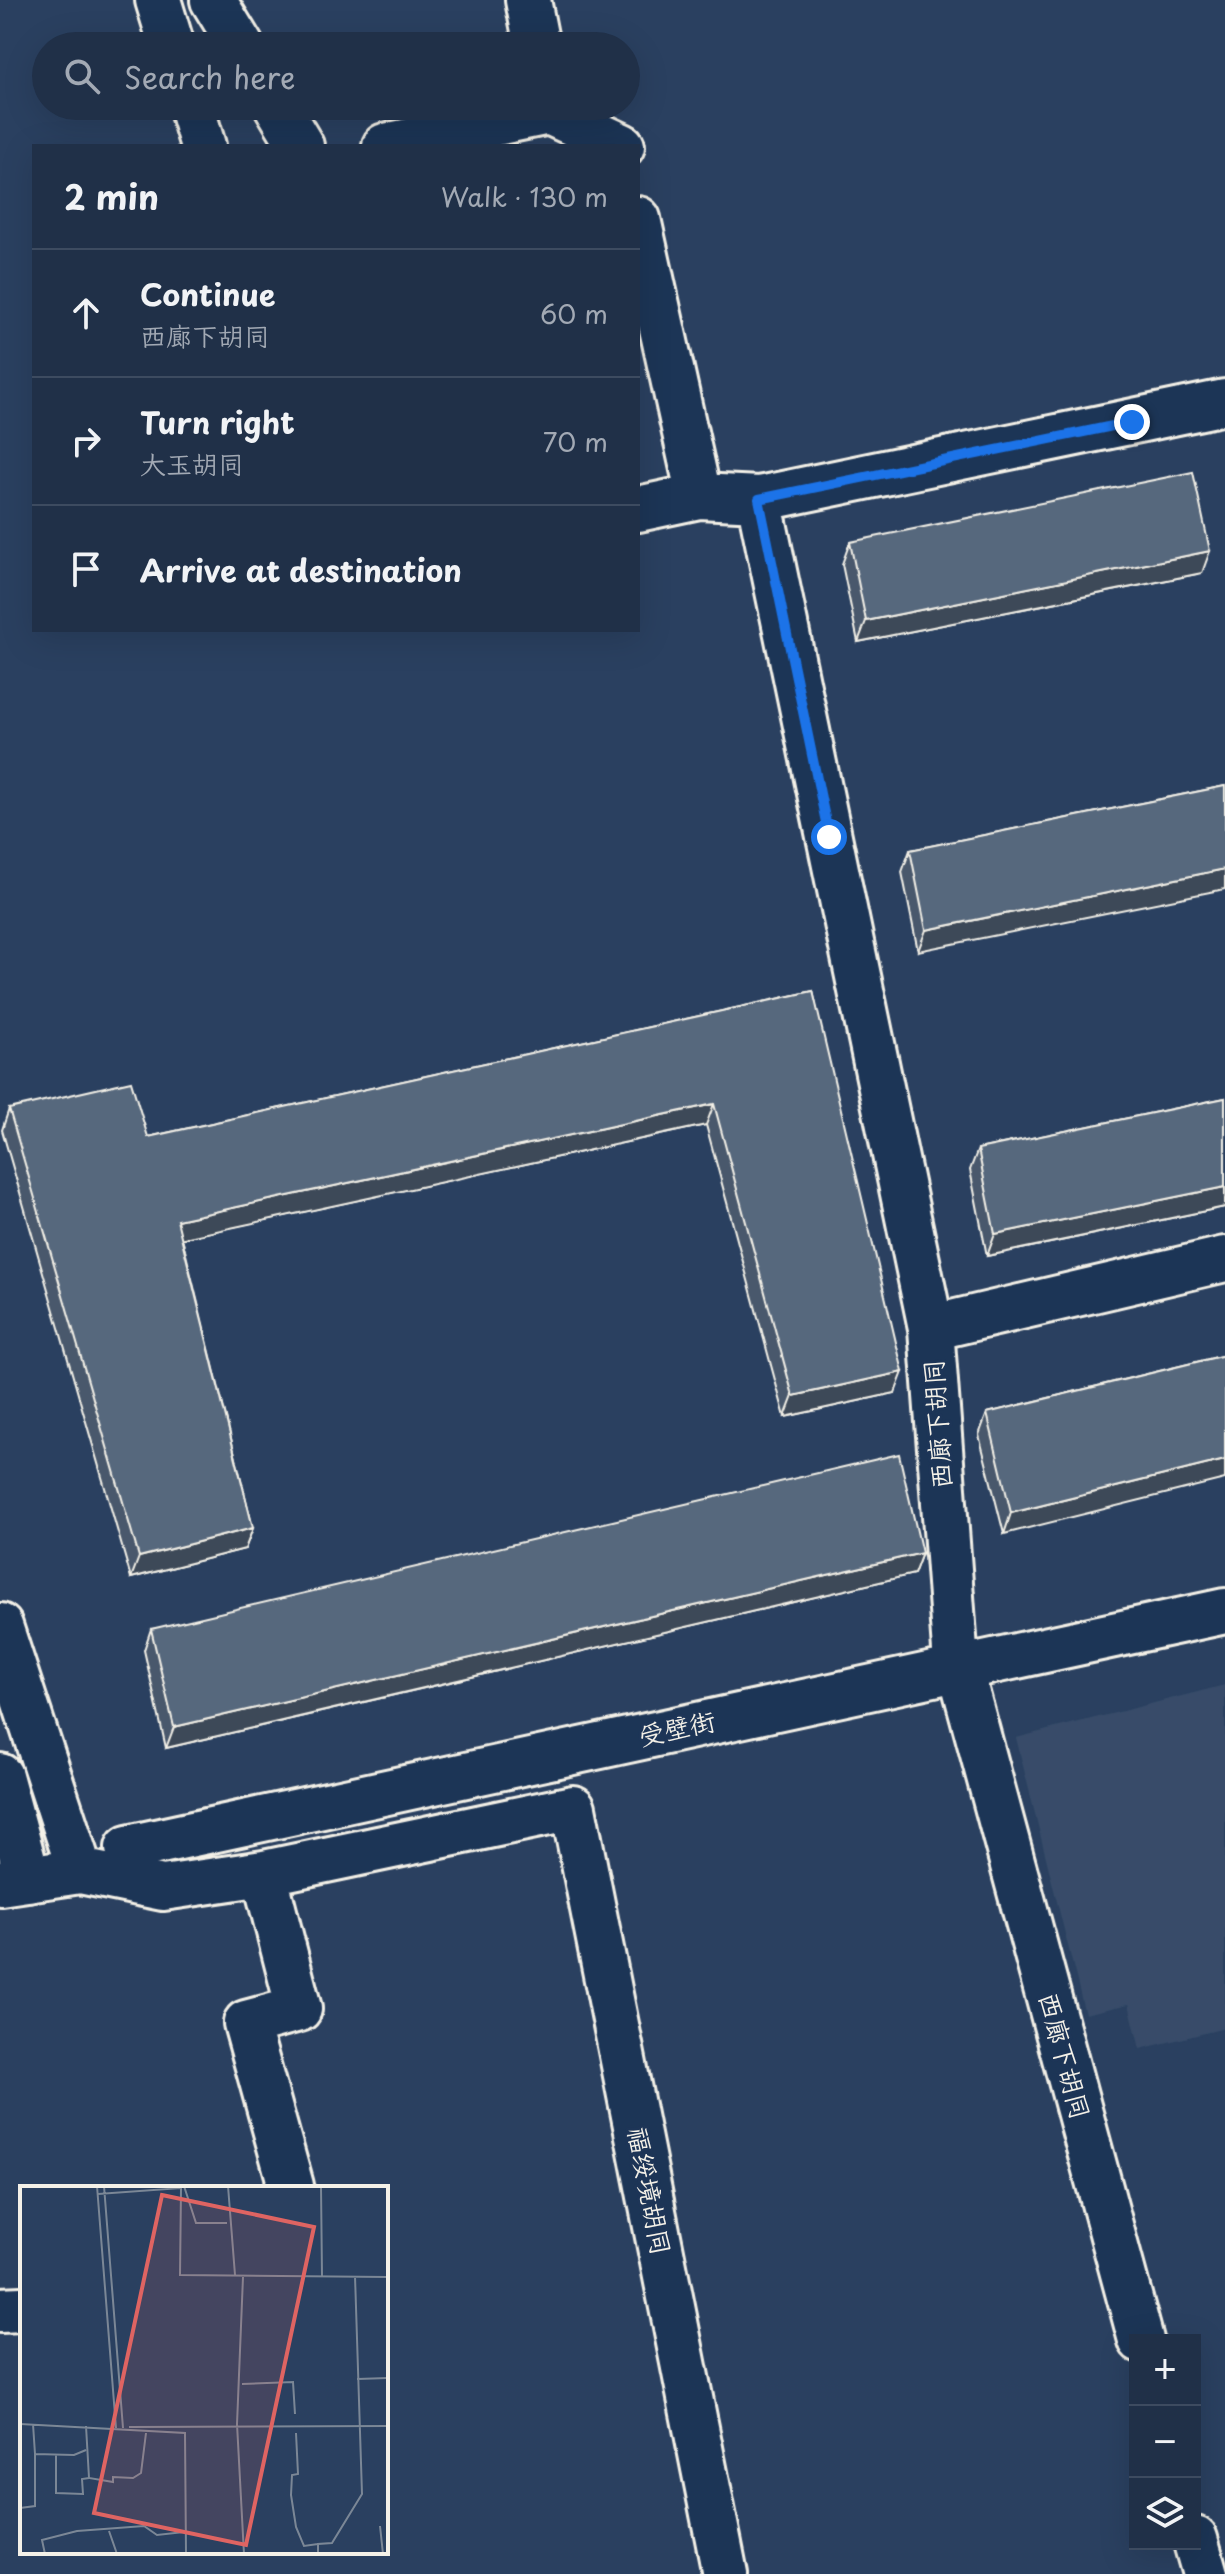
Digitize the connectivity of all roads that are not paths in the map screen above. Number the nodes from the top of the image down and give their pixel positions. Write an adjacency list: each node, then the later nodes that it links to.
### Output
1 (158, 0): 4 (street)
2 (213, 0): 5 (street)
3 (528, 0): 6 (street)
4 (168, 32)
5 (232, 32)
6 (534, 32)
7 (195, 120): 11 (street)
8 (285, 120): 12 (street)
9 (500, 120): 13 (street)
10 (571, 120): 14 (street)
11 (202, 144)
12 (300, 144)
13 (394, 144)
14 (618, 144)
15 (640, 228): 17 (street)
16 (1225, 402): 18 (street)
17 (699, 496): 18 (street); 19 (street)
18 (759, 499): 21 (street, 西廊下胡同)
19 (640, 509)
20 (1225, 1259): 21 (street)
21 (931, 1328): 32 (street, 西廊下胡同)
22 (1225, 1611): 25 (street, 受壁街)
23 (0, 1626): 26 (street)
24 (0, 1776): 28 (street)
25 (128, 1848)
26 (80, 1871): 27 (street); 28 (street)
27 (264, 1873): 29 (street); 34 (street, 福绥境胡同)
28 (14, 1881)
29 (291, 2186)
30 (20, 2309): 31 (street)
31 (0, 2310)
32 (1139, 2334)
33 (1198, 2550): 35 (street)
34 (725, 2574)
35 (1205, 2574)

